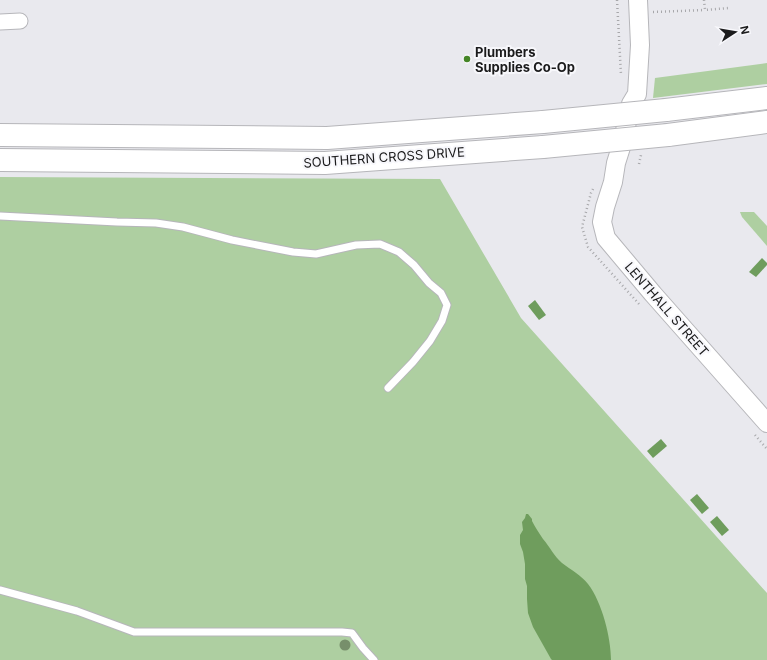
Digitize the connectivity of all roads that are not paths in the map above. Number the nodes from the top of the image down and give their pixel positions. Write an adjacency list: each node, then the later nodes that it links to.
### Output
1 (645, 6): 10 (street, LENTHALL STREET)
2 (20, 21): 3 (street)
3 (0, 22)
4 (767, 98): 6 (highway, SOUTHERN CROSS DRIVE, bridge)
5 (767, 122): 7 (highway, SOUTHERN CROSS DRIVE, bridge)
6 (0, 135)
7 (0, 160)
8 (0, 216): 9 (lane)
9 (388, 388)
10 (767, 423)
11 (0, 590): 12 (lane)
12 (374, 660)

